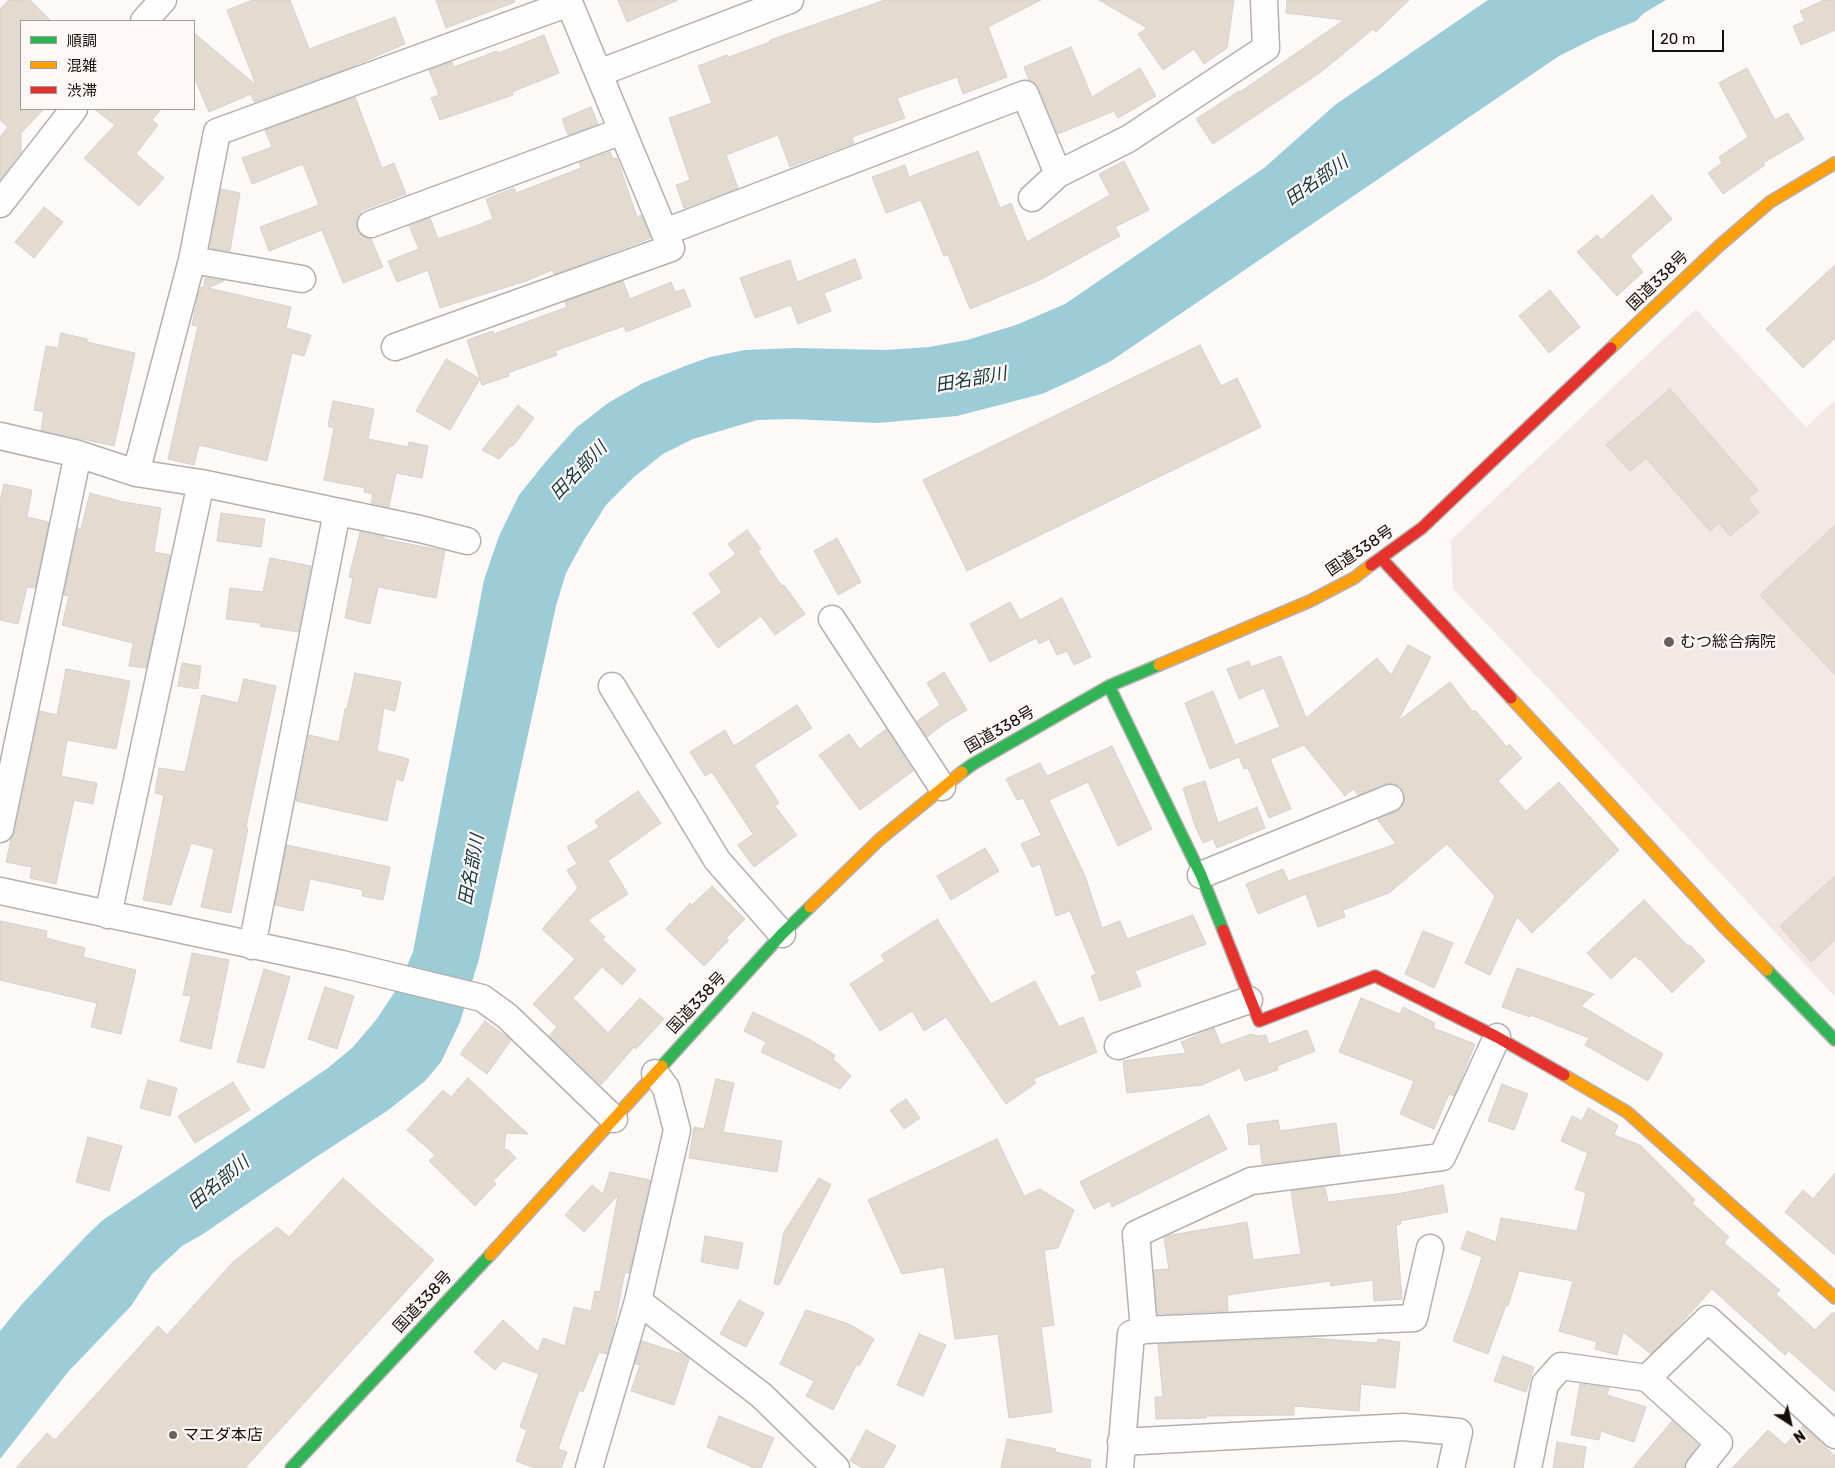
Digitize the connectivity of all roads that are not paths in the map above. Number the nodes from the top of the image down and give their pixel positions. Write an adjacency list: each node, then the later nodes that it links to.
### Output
1 (163, 0): 5 (street)
2 (790, 0): 6 (street)
3 (1264, 0): 10 (street)
4 (568, 2): 6 (street); 15 (street)
5 (145, 20)
6 (599, 74): 8 (street)
7 (73, 110): 12 (street)
8 (622, 131): 13 (street); 14 (street)
9 (1835, 163): 24 (main road, 国道338号)
10 (1058, 174): 11 (street); 14 (street)
11 (1032, 198)
12 (0, 204)
13 (371, 224)
14 (665, 232): 17 (street)
15 (192, 260): 16 (street); 20 (street)
16 (302, 279)
17 (395, 347)
18 (0, 436): 19 (street)
19 (78, 454): 20 (street); 30 (street)
20 (136, 473): 21 (street)
21 (201, 483): 22 (street); 33 (street)
22 (337, 512): 23 (street); 35 (street)
23 (466, 541)
24 (1381, 558): 27 (main road, 国道338号); 38 (main road)
25 (832, 619): 28 (street)
26 (612, 686): 34 (street)
27 (1109, 686): 28 (main road, 国道338号); 31 (main road)
28 (942, 787): 34 (main road, 国道338号)
29 (1390, 798): 31 (street)
30 (0, 829)
31 (1201, 875): 36 (main road)
32 (0, 891): 33 (street)
33 (108, 915): 35 (street)
34 (782, 934): 40 (main road, 国道338号)
35 (252, 946): 41 (street)
36 (1249, 1000): 37 (main road); 39 (street)
37 (1498, 1037): 43 (main road); 45 (street)
38 (1835, 1040)
39 (1118, 1046)
40 (656, 1073): 41 (main road, 国道338号); 44 (street)
41 (614, 1119): 49 (main road, 国道338号)
42 (1430, 1248): 45 (street)
43 (1835, 1298)
44 (638, 1301): 50 (street); 51 (street)
45 (1144, 1330): 48 (street)
46 (1647, 1378): 47 (street); 54 (street); 55 (street)
47 (1835, 1435)
48 (1121, 1442): 52 (street); 53 (street)
49 (291, 1468)
50 (589, 1468)
51 (836, 1468)
52 (1120, 1468)
53 (1451, 1468)
54 (1528, 1468)
55 (1699, 1468)

